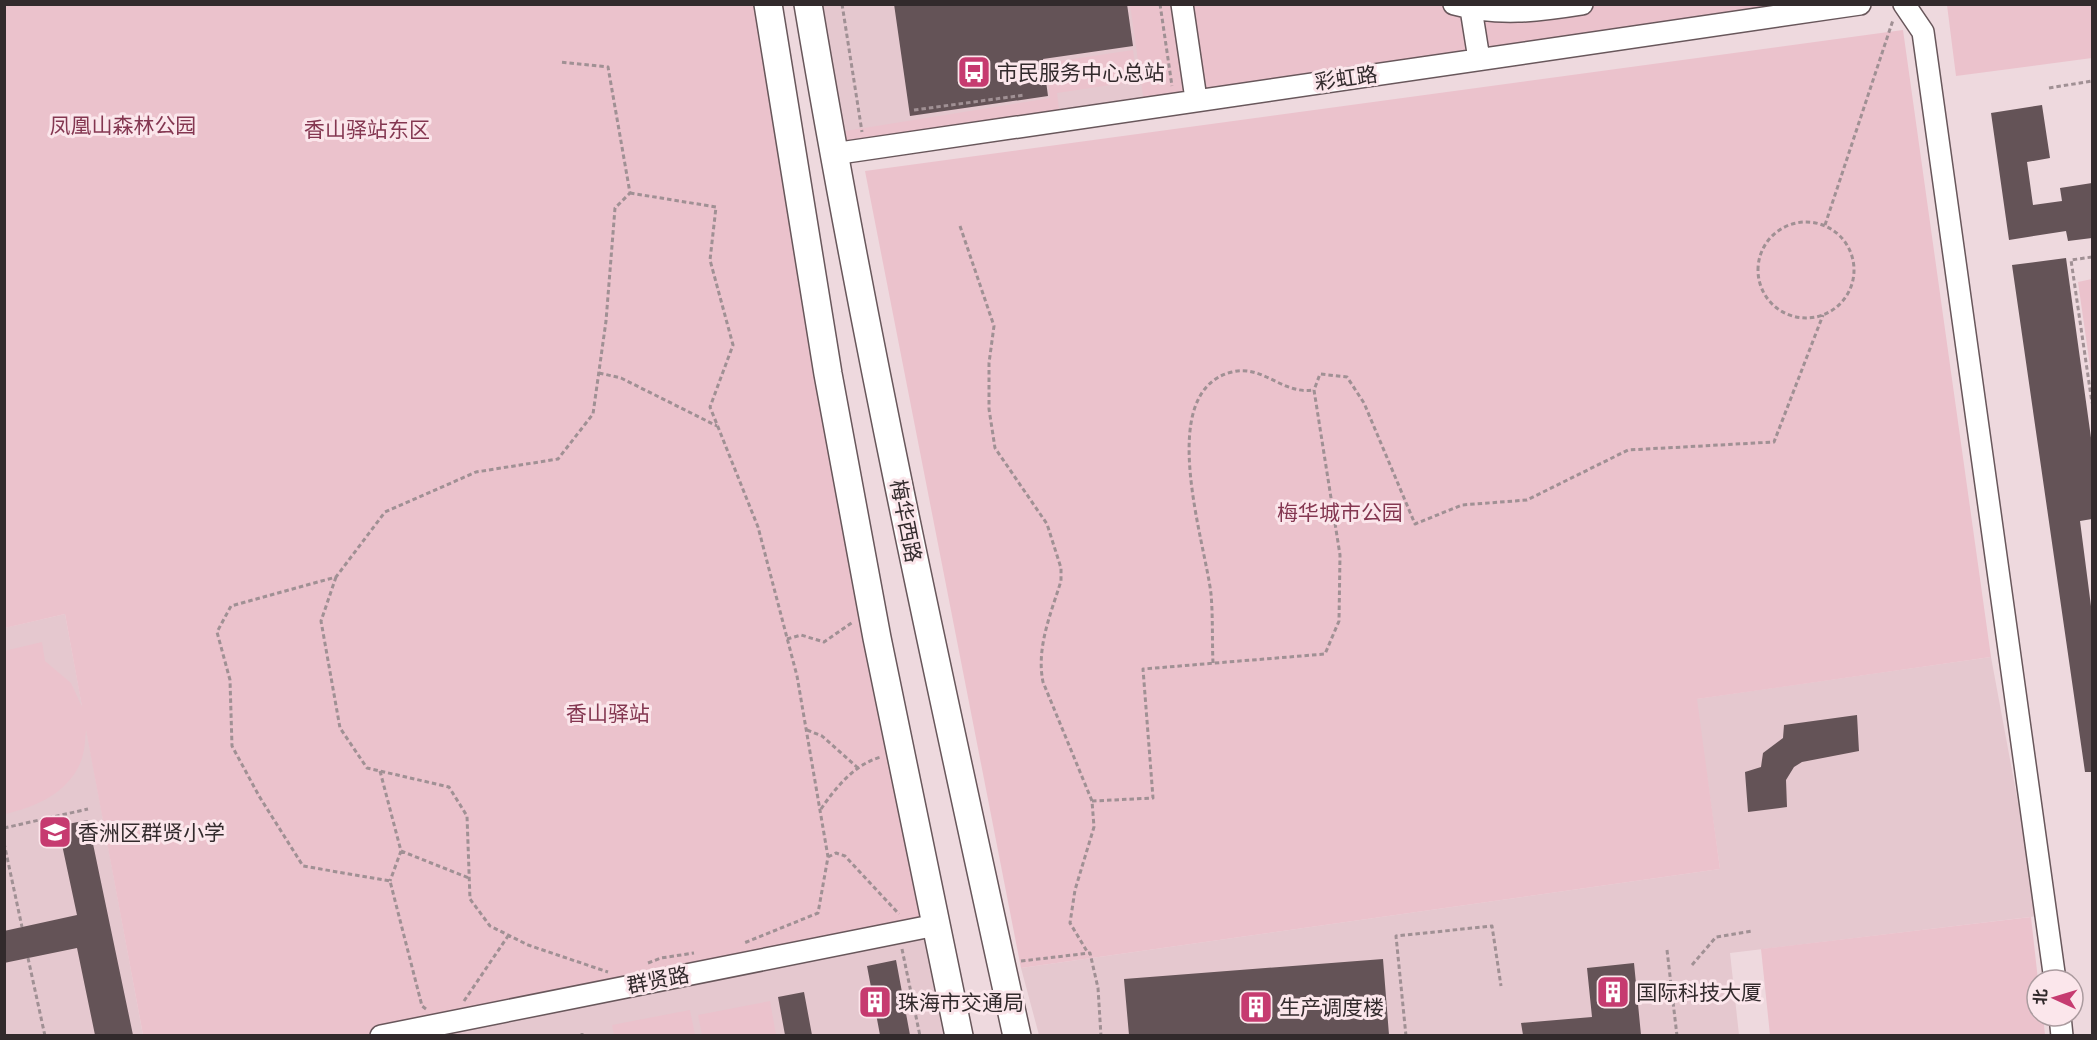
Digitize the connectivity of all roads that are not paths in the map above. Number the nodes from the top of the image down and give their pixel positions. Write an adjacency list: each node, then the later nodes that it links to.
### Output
1 (768, 4): 11 (main road)
2 (808, 4): 10 (main road, 梅华西路)
3 (1182, 4): 9 (street)
4 (1582, 4): 6 (street)
5 (1860, 4): 8 (street, 彩虹路)
6 (1462, 7): 8 (street)
7 (1900, 10): 12 (street)
8 (1479, 59): 9 (street, 彩虹路)
9 (1196, 99): 10 (street, 彩虹路)
10 (833, 154): 16 (main road, 梅华西路)
11 (916, 929): 13 (street, 群贤路); 15 (main road)
12 (2053, 968)
13 (452, 1028): 14 (street, 群贤路)
14 (381, 1035)
15 (958, 1035)
16 (1017, 1035)

